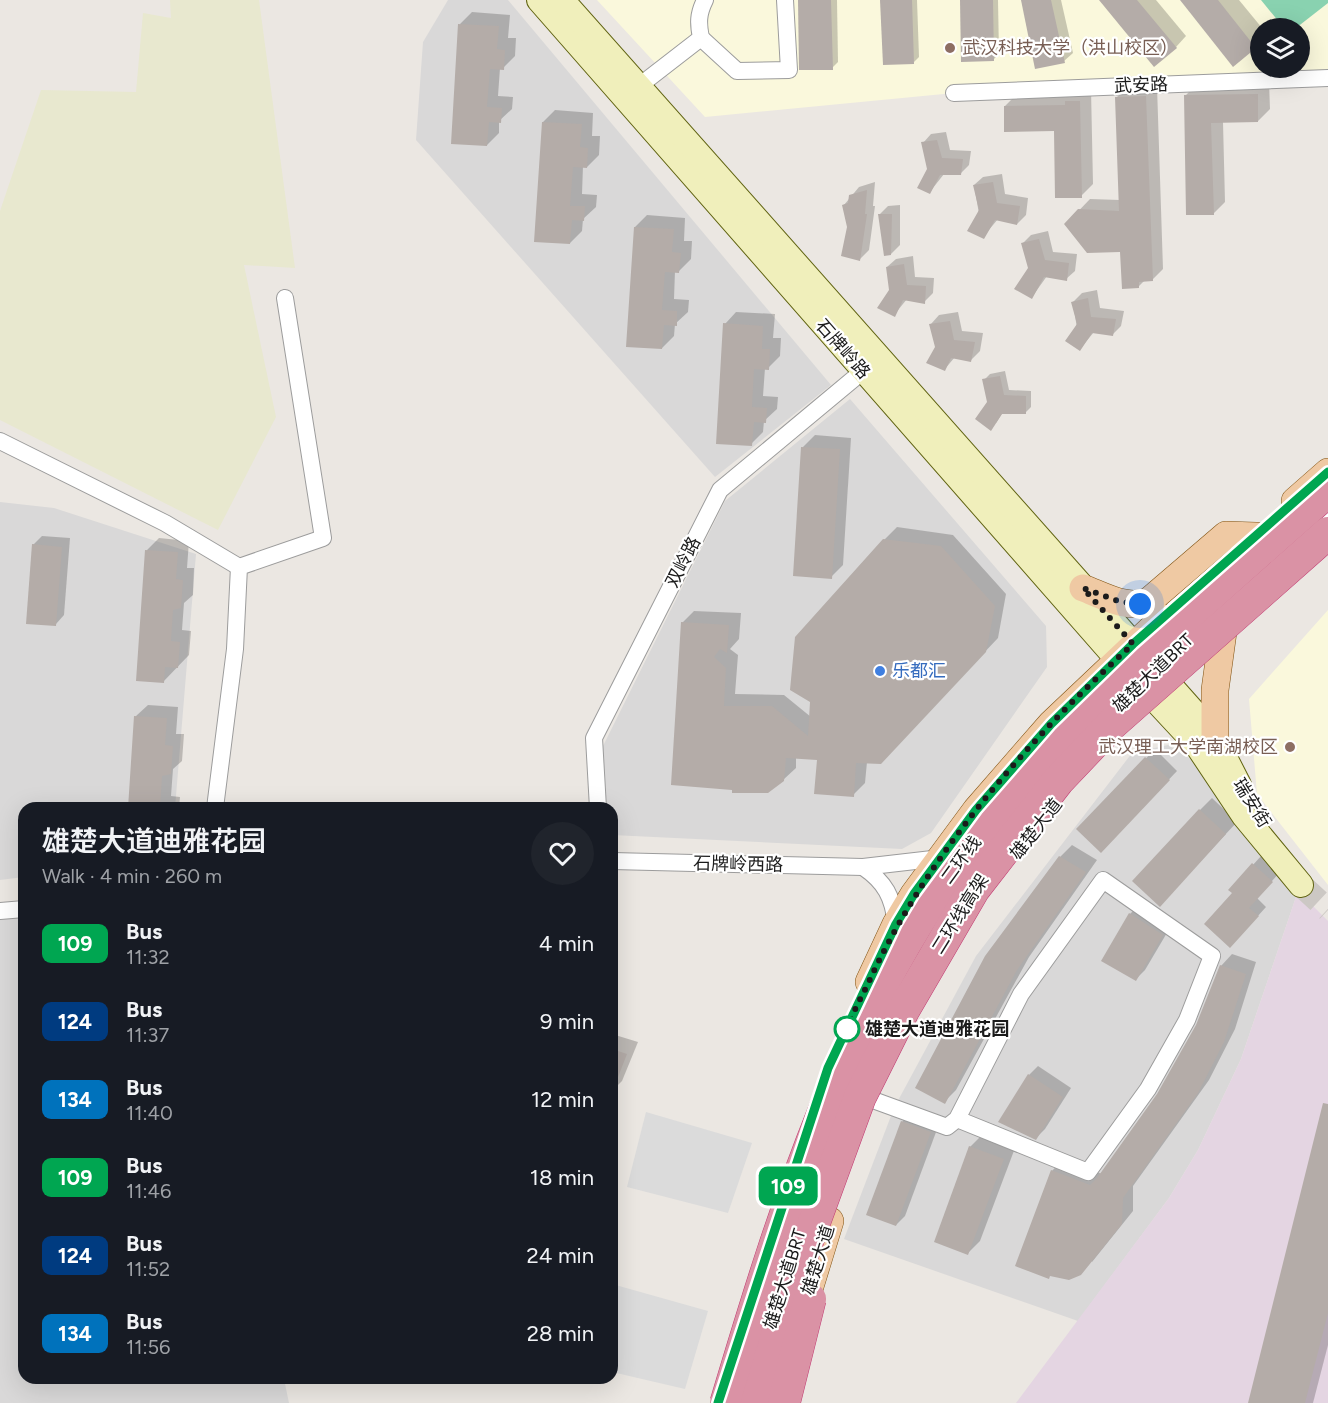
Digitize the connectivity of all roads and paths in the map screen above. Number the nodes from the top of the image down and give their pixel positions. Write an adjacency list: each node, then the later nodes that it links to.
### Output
1 (539, 0): 7 (main road, 石牌岭路)
2 (562, 0): 7 (main road, 石牌岭路)
3 (705, 0): 5 (street)
4 (785, 0): 5 (street)
5 (701, 38): 7 (street)
6 (1328, 78): 8 (street, 武安路)
7 (631, 92): 10 (main road, 石牌岭路); 18 (main road, 石牌岭路)
8 (954, 93)
9 (285, 298): 17 (street)
10 (863, 371): 20 (main road, 石牌岭路); 25 (street, 双岭路)
11 (0, 441): 17 (street)
12 (1328, 472): 16 (main road)
13 (1328, 491): 34 (highway, 二环线, bridge)
14 (1328, 512): 15 (lane)
15 (1319, 532): 19 (main road, 雄楚大道); 21 (highway, 二环线高架, bridge)
16 (1256, 536): 18 (main road); 20 (main road)
17 (239, 567): 24 (street)
18 (1083, 588): 20 (main road, 石牌岭路)
19 (1223, 632): 21 (main road, 雄楚大道); 22 (main road)
20 (1125, 652): 21 (main road, 瑞安街); 26 (main road)
21 (1151, 681): 22 (main road, 瑞安街); 22 (main road, 瑞安街); 23 (lane, 雄楚大道BRT); 32 (main road, 雄楚大道); 39 (highway, 二环线高架, bridge); 41 (highway, bridge)
22 (1215, 738)
23 (1058, 766)
24 (216, 802)
25 (598, 802)
26 (941, 858): 28 (street, 石牌岭西路); 31 (main road)
27 (618, 861): 28 (street, 石牌岭西路)
28 (863, 867): 31 (street)
29 (18, 910): 30 (street)
30 (0, 911)
31 (896, 924): 36 (main road)
32 (873, 1100): 33 (street); 40 (main road, 雄楚大道)
33 (957, 1119): 33 (street)
34 (782, 1254): 35 (highway, bridge); 37 (highway, 二环线, bridge); 38 (lane, 雄楚大道BRT)
35 (706, 1403)
36 (718, 1403)
37 (726, 1403)
38 (747, 1403)
39 (757, 1403)
40 (774, 1403)
41 (784, 1403)

